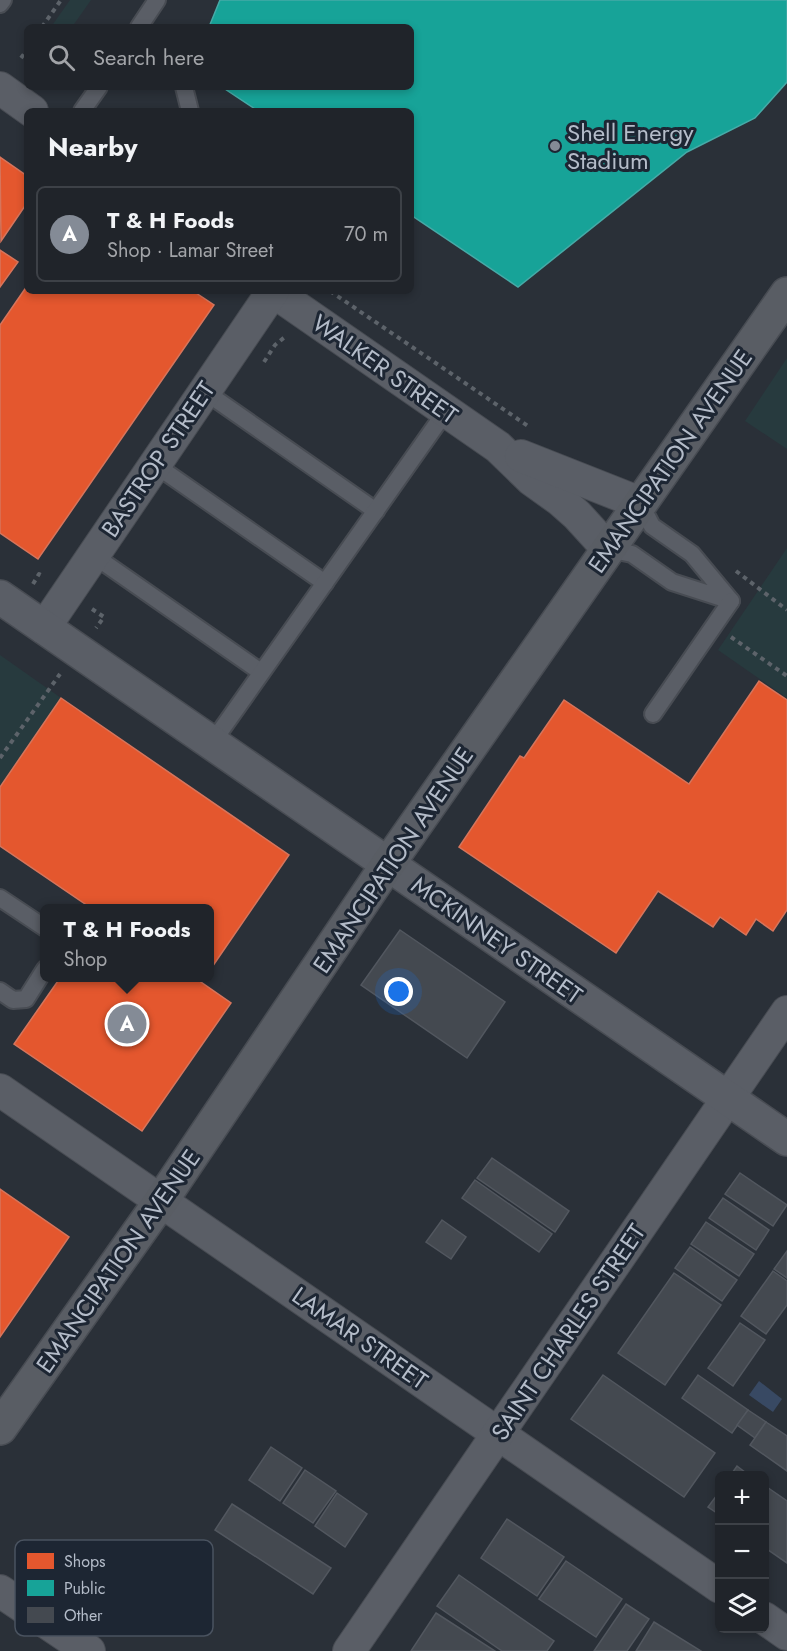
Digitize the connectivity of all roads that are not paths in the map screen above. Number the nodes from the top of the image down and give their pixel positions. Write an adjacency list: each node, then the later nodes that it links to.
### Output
1 (3, 0): 3 (lane)
2 (157, 0): 4 (lane)
3 (0, 4)
4 (141, 24)
5 (0, 88): 8 (street)
6 (97, 90): 9 (lane)
7 (185, 90): 10 (lane)
8 (28, 108)
9 (84, 108)
10 (189, 108)
11 (271, 294): 14 (street, BASTROP STREET)
12 (277, 294): 15 (street, WALKER STREET)
13 (787, 294): 18 (main road, EMANCIPATION AVENUE)
14 (204, 391): 17 (street, BASTROP STREET); 19 (lane)
15 (446, 411): 16 (street, WALKER STREET); 19 (lane)
16 (498, 447): 18 (street, WALKER STREET); 20 (street, WALKER STREET)
17 (154, 464): 21 (street, BASTROP STREET); 22 (lane)
18 (640, 503): 20 (main road, EMANCIPATION AVENUE); 24 (lane)
19 (376, 511): 22 (lane)
20 (609, 549): 24 (lane); 29 (main road, EMANCIPATION AVENUE)
21 (93, 555): 25 (street, BASTROP STREET); 26 (lane)
22 (325, 583): 26 (lane)
23 (0, 597): 25 (street, MCKINNEY STREET)
24 (731, 601): 27 (lane)
25 (44, 628): 28 (street, MCKINNEY STREET)
26 (261, 672): 28 (lane)
27 (653, 714)
28 (212, 743): 29 (street, MCKINNEY STREET)
29 (388, 864): 36 (street, MCKINNEY STREET); 38 (main road, EMANCIPATION AVENUE)
30 (0, 898): 31 (lane)
31 (40, 925)
32 (40, 977): 33 (lane)
33 (0, 991)
34 (787, 1012): 36 (street, SAINT CHARLES STREET)
35 (0, 1089): 38 (street, LAMAR STREET)
36 (727, 1098): 37 (street, MCKINNEY STREET); 40 (street, SAINT CHARLES STREET)
37 (787, 1139)
38 (161, 1202): 39 (main road, EMANCIPATION AVENUE); 40 (street, LAMAR STREET)
39 (0, 1428)
40 (498, 1434): 41 (street, LAMAR STREET); 48 (street, SAINT CHARLES STREET)
41 (715, 1584)
42 (0, 1591): 43 (street)
43 (15, 1601)
44 (769, 1621): 45 (street)
45 (787, 1634)
46 (67, 1636): 47 (street)
47 (89, 1651)
48 (349, 1651)

